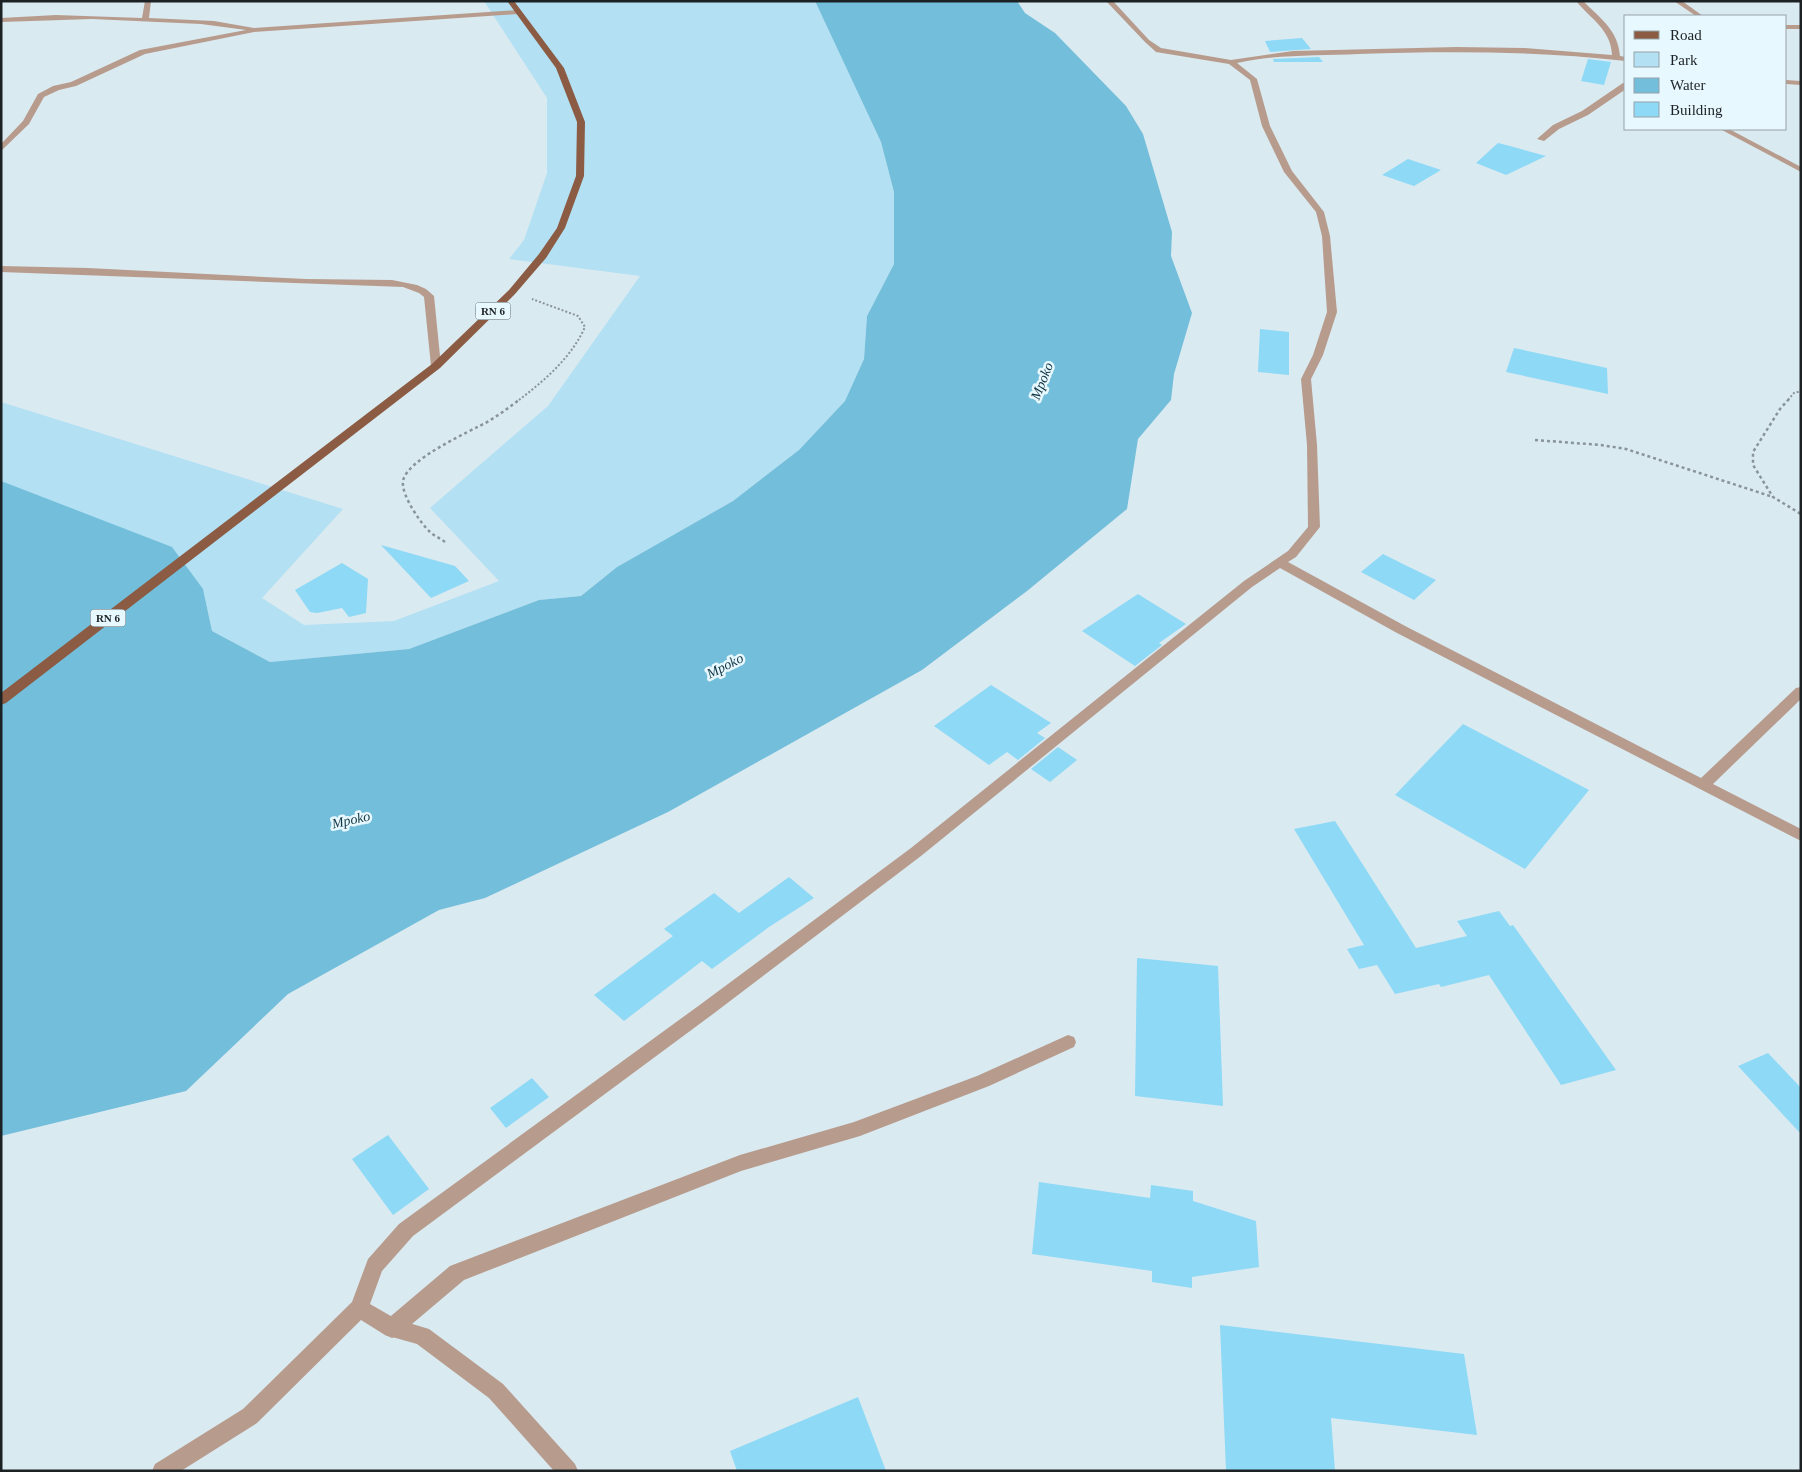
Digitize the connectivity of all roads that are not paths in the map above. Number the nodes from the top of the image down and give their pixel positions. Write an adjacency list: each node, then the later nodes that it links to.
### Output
1 (148, 1): 9 (street)
2 (510, 1): 6 (main road, RN 6)
3 (1109, 1): 15 (street)
4 (1579, 1): 13 (street)
5 (1677, 1): 7 (street)
6 (518, 12): 12 (street); 24 (main road, RN 6)
7 (1698, 15)
8 (1, 20): 9 (street)
9 (145, 20): 12 (street)
10 (1787, 27): 11 (street)
11 (1801, 27)
12 (254, 30): 21 (street)
13 (1616, 57): 14 (street); 15 (street)
14 (1624, 59)
15 (1231, 62): 26 (street)
16 (1787, 82): 17 (street)
17 (1801, 83)
18 (1624, 86): 20 (street)
19 (1726, 130): 22 (street)
20 (1541, 139)
21 (1, 150)
22 (1801, 170)
23 (1, 269): 24 (street)
24 (436, 366): 25 (main road, RN 6)
25 (214, 536): 28 (main road, RN 6)
26 (1280, 563): 29 (street); 32 (street)
27 (1801, 691): 29 (street)
28 (1, 700)
29 (1703, 785): 30 (street)
30 (1801, 836)
31 (1068, 1042): 33 (street)
32 (359, 1308): 33 (street); 34 (street)
33 (392, 1328): 35 (street)
34 (162, 1471)
35 (568, 1471)

